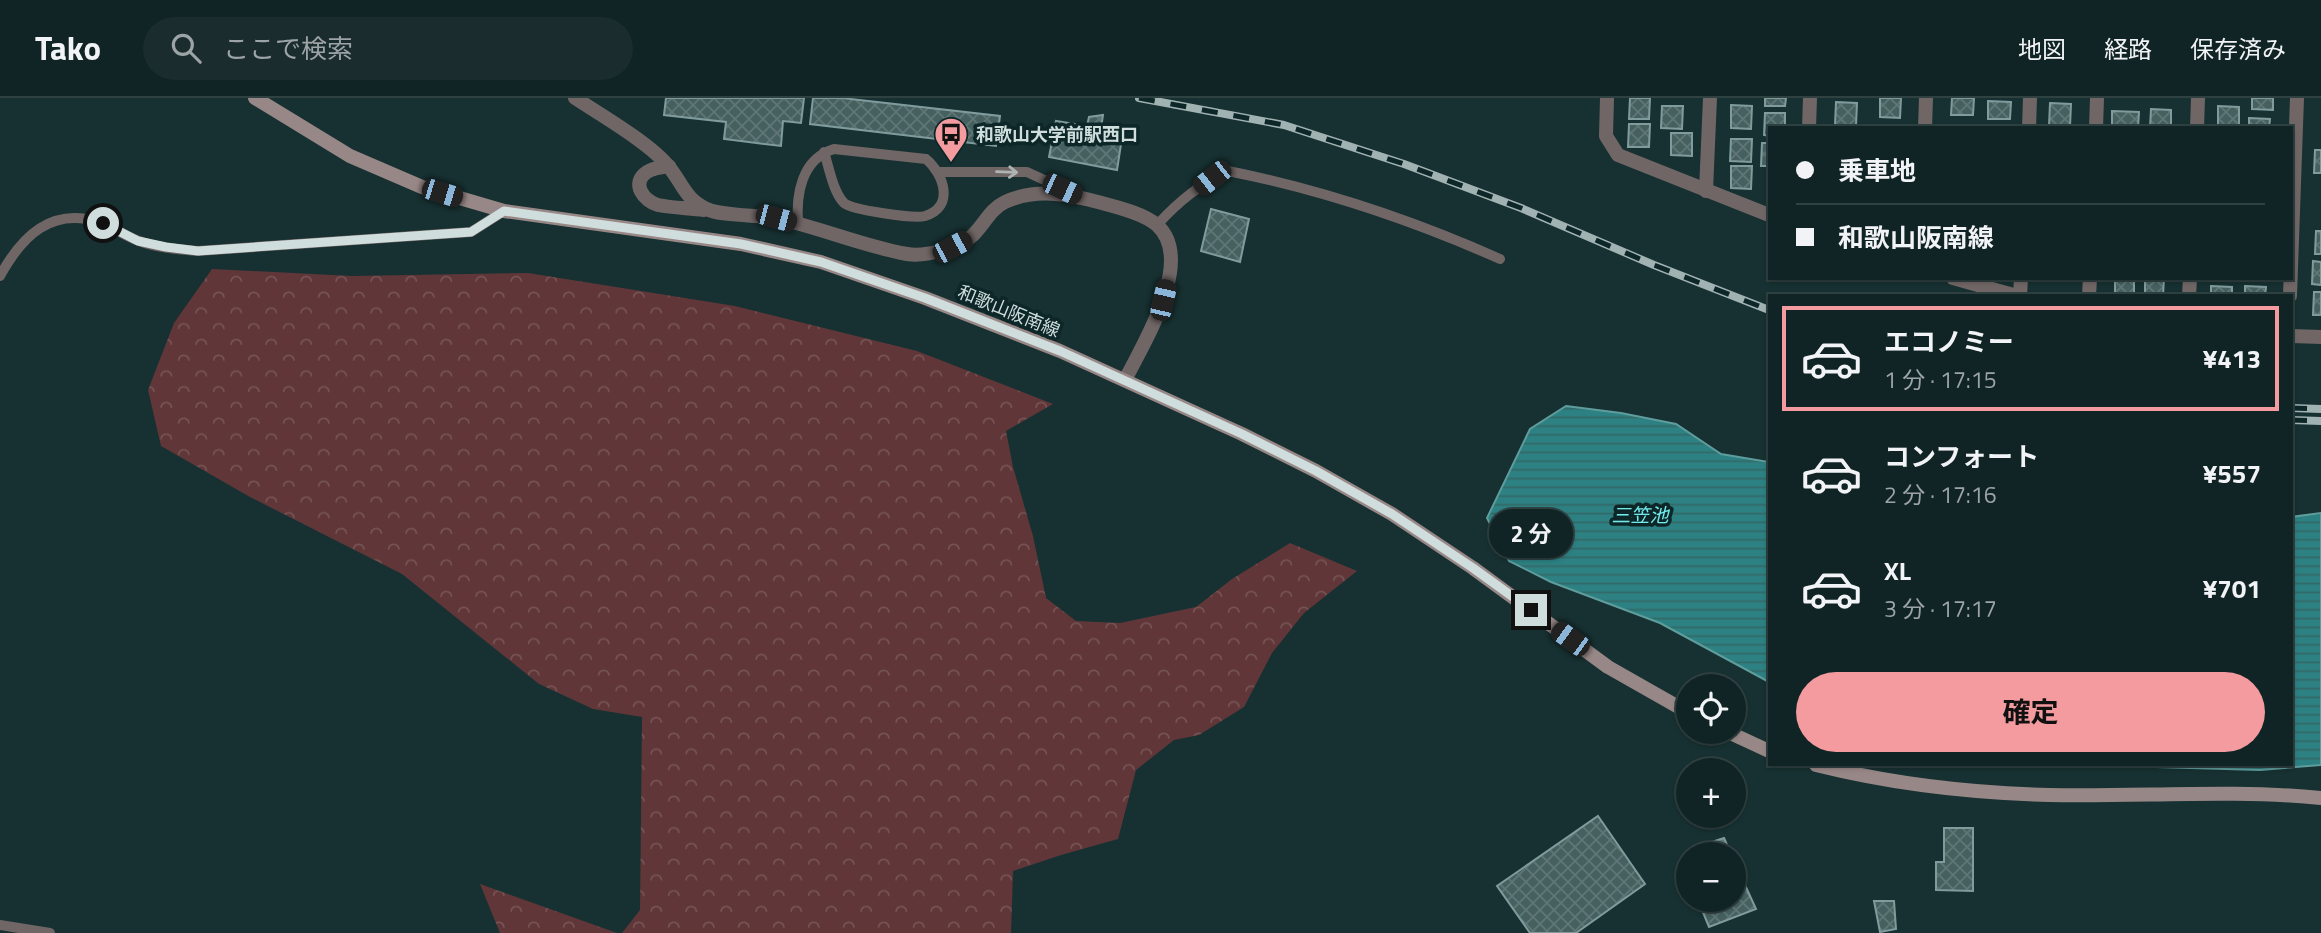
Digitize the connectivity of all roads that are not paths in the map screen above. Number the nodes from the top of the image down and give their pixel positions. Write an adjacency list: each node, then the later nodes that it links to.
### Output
1 (255, 98): 21 (main road, 和歌山阪南線)
2 (575, 98): 17 (street)
3 (1607, 98): 19 (street)
4 (1710, 98): 19 (street)
5 (1810, 98): 11 (street)
6 (1926, 98): 12 (street)
7 (2030, 98): 13 (street)
8 (2097, 98): 14 (street)
9 (2198, 98): 15 (street)
10 (2297, 98): 23 (street)
11 (1809, 126)
12 (1925, 126)
13 (2029, 126)
14 (2096, 126)
15 (2197, 126)
16 (824, 152): 18 (lane); 18 (lane); 25 (lane)
17 (669, 166): 22 (street); 22 (street)
18 (938, 172): 20 (lane, one-way to 20)
19 (1706, 191): 24 (street)
20 (1080, 197): 25 (street); 26 (street)
21 (504, 211): 28 (lane); 33 (main road, 和歌山阪南線)
22 (709, 211): 25 (street)
23 (2293, 211)
24 (1768, 215)
25 (798, 224)
26 (1157, 225): 27 (lane); 33 (street)
27 (1500, 259)
28 (0, 276)
29 (1960, 280): 30 (street)
30 (2012, 294)
31 (2293, 336): 32 (street)
32 (2321, 337)
33 (1125, 380): 34 (main road, 和歌山阪南線)
34 (1676, 706)
35 (1746, 740): 36 (main road)
36 (1768, 751)
37 (1820, 766): 38 (main road)
38 (2321, 798)
39 (0, 925): 40 (lane)
40 (50, 933)

